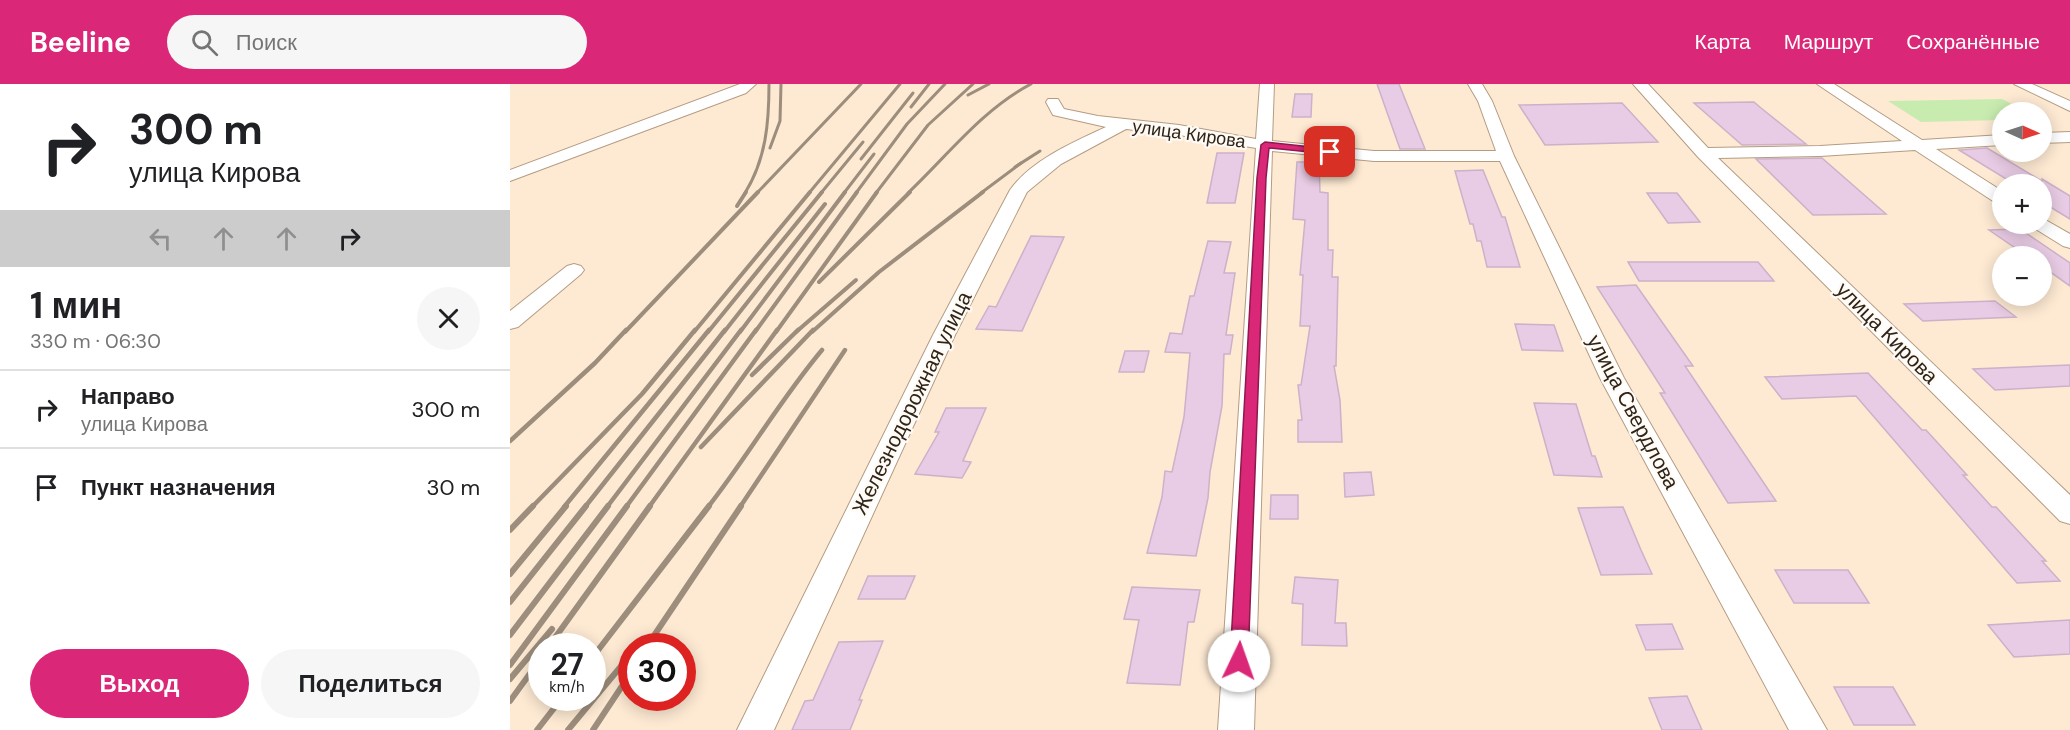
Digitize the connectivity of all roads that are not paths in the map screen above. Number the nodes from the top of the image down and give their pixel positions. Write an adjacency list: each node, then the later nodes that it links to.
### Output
1 (749, 84): 17 (street)
2 (1267, 84): 14 (street)
3 (1475, 84): 16 (street, улица Свердлова)
4 (1640, 84): 15 (street, улица Кирова)
5 (1824, 84): 13 (street)
6 (2021, 84): 8 (street)
7 (1053, 102): 9 (street, улица Кирова)
8 (2070, 107)
9 (1124, 124): 14 (street, улица Кирова); 24 (street, Железнодорожная улица)
10 (2070, 137): 11 (street)
11 (2052, 138)
12 (1992, 140): 13 (street)
13 (1916, 144): 15 (street); 18 (street)
14 (1265, 145): 16 (street, улица Кирова); 25 (street)
15 (1704, 153): 23 (street, улица Кирова)
16 (1506, 156): 26 (street, улица Свердлова)
17 (510, 176)
18 (1992, 193)
19 (2052, 231): 20 (street)
20 (2070, 242)
21 (574, 270): 22 (street)
22 (510, 322)
23 (2070, 513)
24 (755, 730)
25 (1236, 730)
26 (1809, 730)

